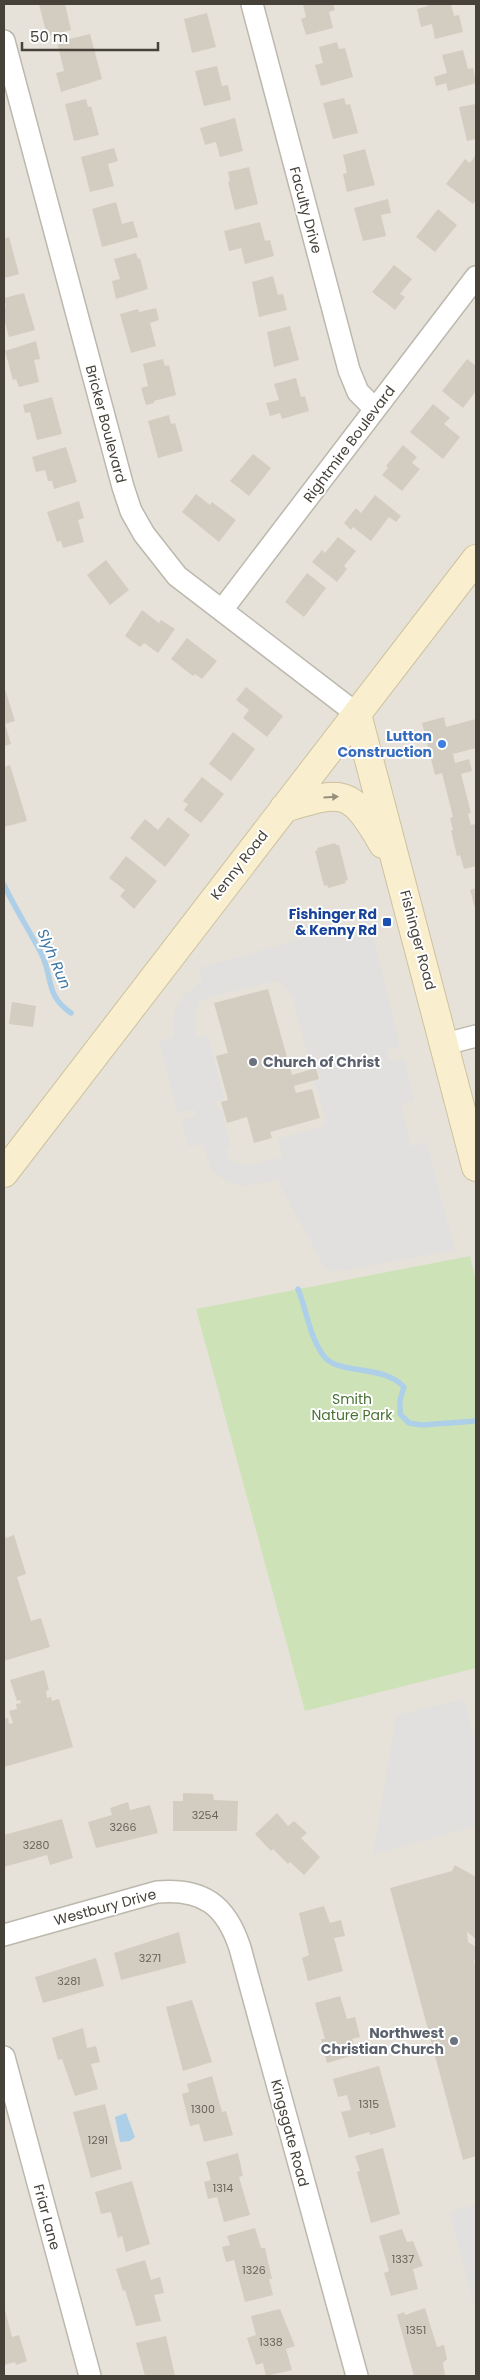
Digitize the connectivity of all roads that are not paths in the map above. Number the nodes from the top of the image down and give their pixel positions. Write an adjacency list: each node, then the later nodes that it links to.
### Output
1 (252, 4): 4 (street, Faculty Drive)
2 (4, 41): 6 (street, Bricker Boulevard)
3 (476, 277): 4 (street, Rightmire Boulevard)
4 (375, 409): 6 (street, Rightmire Boulevard)
5 (476, 559): 7 (main road, Kenny Road)
6 (222, 610): 7 (street, Bricker Boulevard)
7 (357, 714): 8 (main road, Kenny Road); 9 (main road, Fishinger Road)
8 (284, 808): 9 (main road, one-way to 9); 13 (main road, Kenny Road)
9 (401, 875): 11 (main road, Fishinger Road)
10 (476, 1036): 11 (street)
11 (445, 1044): 12 (main road, Fishinger Road)
12 (476, 1167)
13 (4, 1173)
14 (207, 1899): 15 (street, Westbury Drive); 18 (street, Kingsgate Road)
15 (4, 1935)
16 (4, 2058): 17 (street, Friar Lane)
17 (90, 2376)
18 (356, 2376)

